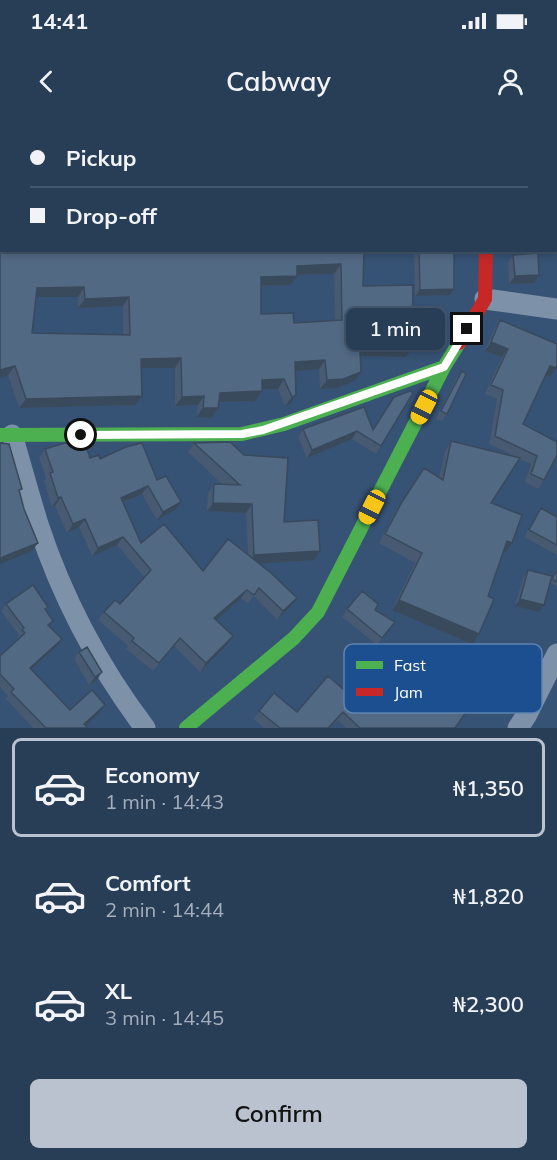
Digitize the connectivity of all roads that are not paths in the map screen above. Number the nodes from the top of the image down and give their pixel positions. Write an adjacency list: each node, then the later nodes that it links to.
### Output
1 (486, 252): 2 (street)
2 (485, 299): 3 (street); 4 (street)
3 (557, 309)
4 (444, 367): 5 (street); 10 (street)
5 (6, 435): 9 (street)
6 (557, 654): 7 (street)
7 (542, 684)
8 (528, 713): 11 (street)
9 (145, 728)
10 (186, 728)
11 (518, 728)

